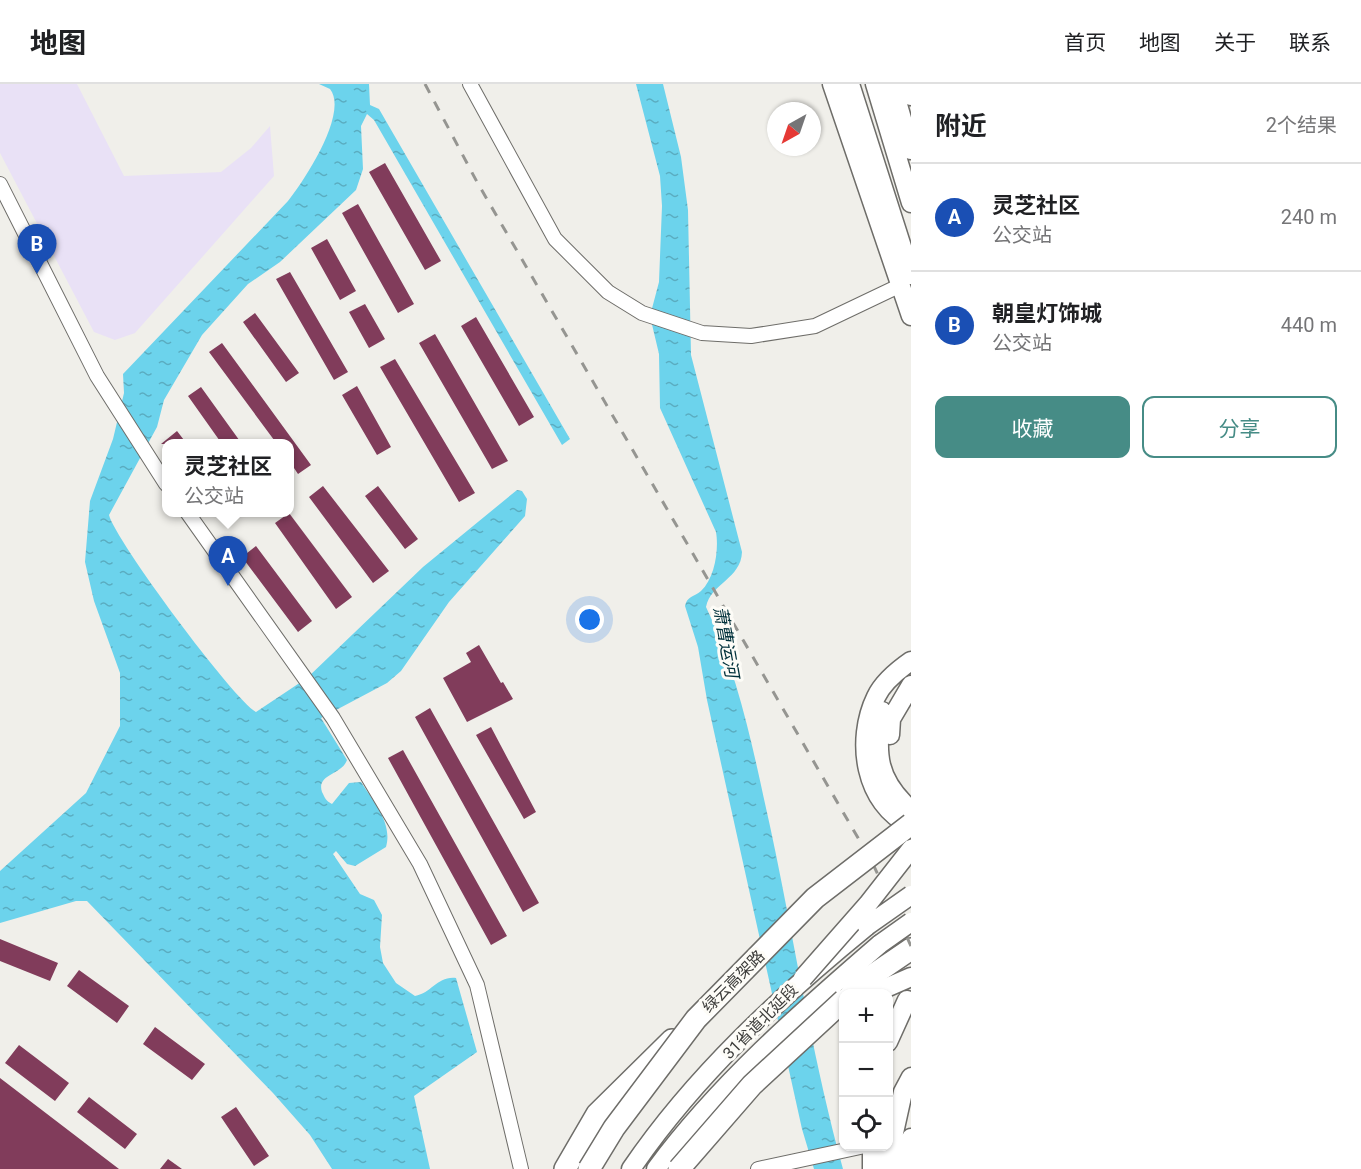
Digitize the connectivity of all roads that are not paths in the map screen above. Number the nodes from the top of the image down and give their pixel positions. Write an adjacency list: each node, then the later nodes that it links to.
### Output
1 (470, 84): 11 (street)
2 (832, 84): 11 (main road)
3 (850, 84): 11 (main road)
4 (875, 84): 10 (main road)
5 (892, 84): 8 (main road)
6 (907, 84): 7 (main road)
7 (911, 96)
8 (911, 150)
9 (0, 184): 13 (street)
10 (911, 203)
11 (906, 280): 12 (main road)
12 (911, 316)
13 (162, 478)
14 (190, 517): 39 (street)
15 (911, 661): 20 (main road)
16 (911, 668): 19 (main road)
17 (911, 685): 18 (main road)
18 (911, 795)
19 (911, 810)
20 (911, 825): 23 (highway, 绿云高架路, bridge)
21 (911, 849): 26 (main road, bridge)
22 (911, 895): 26 (main road, 31省道北延段, bridge)
23 (815, 898): 40 (highway, bridge); 41 (highway, 绿云高架路, bridge)
24 (911, 922): 43 (main road, bridge)
25 (911, 949): 28 (highway)
26 (803, 978): 42 (main road, 31省道北延段)
27 (911, 978): 29 (main road)
28 (856, 989)
29 (882, 989)
30 (907, 1000): 33 (main road)
31 (839, 1004): 35 (highway, bridge)
32 (839, 1012): 44 (main road, bridge)
33 (893, 1031)
34 (911, 1077): 48 (main road)
35 (752, 1085): 44 (highway, bridge); 45 (highway, bridge)
36 (911, 1138): 49 (main road)
37 (839, 1151): 46 (street)
38 (872, 1151): 47 (main road)
39 (521, 1169)
40 (565, 1169)
41 (589, 1169)
42 (631, 1169)
43 (656, 1169)
44 (677, 1169)
45 (694, 1169)
46 (758, 1169)
47 (872, 1169)
48 (886, 1169)
49 (902, 1169)

